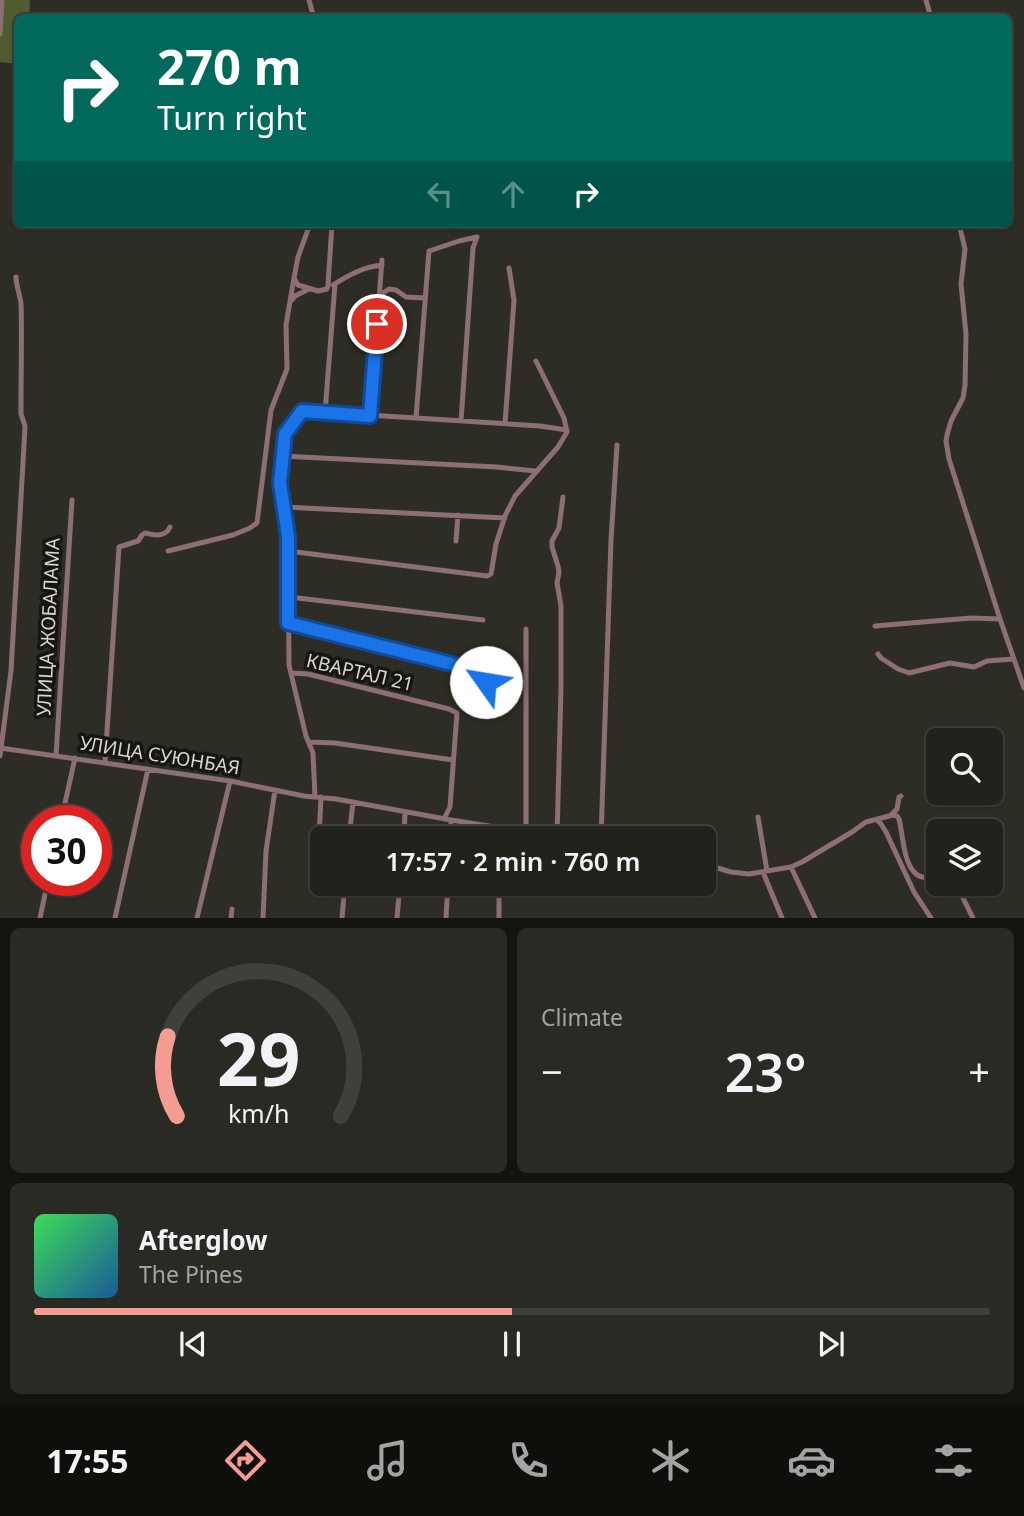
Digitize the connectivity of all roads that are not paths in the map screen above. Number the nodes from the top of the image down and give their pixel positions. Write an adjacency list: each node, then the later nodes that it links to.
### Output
1 (2, 0): 2 (street)
2 (0, 34)
3 (309, 228): 8 (street)
4 (332, 228): 11 (street)
5 (960, 228): 37 (street)
6 (509, 268): 20 (street)
7 (16, 276): 48 (street)
8 (294, 278): 10 (street); 14 (street)
9 (335, 284): 11 (street); 12 (street); 16 (street)
10 (309, 289): 11 (street); 14 (street)
11 (327, 289)
12 (379, 297): 13 (street); 17 (street)
13 (425, 298): 18 (street); 19 (street)
14 (291, 301): 34 (street)
15 (536, 361): 21 (street)
16 (325, 413): 17 (street); 23 (street)
17 (370, 416): 18 (street)
18 (416, 418): 19 (street)
19 (461, 421): 20 (street)
20 (505, 424): 21 (street)
21 (567, 430): 24 (street)
22 (617, 444): 73 (street)
23 (282, 456): 24 (street); 27 (street)
24 (535, 471): 30 (street)
25 (563, 497): 72 (street)
26 (72, 500): 50 (street, УЛИЦА ЖОБАЛАМА)
27 (284, 507): 28 (street); 35 (street)
28 (448, 514): 29 (street); 32 (street)
29 (457, 515): 30 (street); 32 (street)
30 (505, 518): 35 (street)
31 (170, 527): 53 (street)
32 (457, 531): 33 (street)
33 (456, 541)
34 (168, 551)
35 (288, 551): 36 (street)
36 (288, 600): 38 (street); 39 (street)
37 (1000, 619): 40 (street); 43 (street)
38 (483, 620)
39 (288, 623): 44 (street); 46 (street)
40 (875, 626)
41 (526, 629): 71 (street)
42 (878, 654): 43 (street)
43 (1013, 659): 45 (street)
44 (292, 673): 47 (street); 52 (street, КВАРТАЛ 21)
45 (1024, 688)
46 (490, 694)
47 (309, 742): 52 (street); 58 (street)
48 (1, 748): 49 (street); 50 (street, УЛИЦА СУЮНБАЯ)
49 (0, 756)
50 (56, 756): 51 (street, УЛИЦА СУЮНБАЯ)
51 (75, 758): 53 (street, УЛИЦА СУЮНБАЯ); 60 (street)
52 (453, 760): 64 (street)
53 (105, 762): 54 (street, УЛИЦА СУЮНБАЯ)
54 (148, 769): 55 (street, УЛИЦА СУЮНБАЯ); 86 (street)
55 (230, 781): 56 (street, УЛИЦА СУЮНБАЯ); 87 (street)
56 (275, 790): 58 (street, УЛИЦА СУЮНБАЯ); 89 (street)
57 (901, 796): 62 (street)
58 (318, 797): 59 (street, УЛИЦА СУЮНБАЯ); 66 (street)
59 (353, 802): 61 (street, УЛИЦА СУЮНБАЯ); 67 (street)
60 (65, 805)
61 (405, 812): 64 (street, УЛИЦА СУЮНБАЯ); 68 (street)
62 (891, 815): 65 (street); 77 (street)
63 (758, 817): 76 (street)
64 (448, 820): 69 (street); 70 (street, УЛИЦА СУЮНБАЯ)
65 (877, 820): 74 (street); 96 (street)
66 (318, 826)
67 (350, 826)
68 (404, 826)
69 (449, 826)
70 (485, 826)
71 (526, 826)
72 (557, 826)
73 (601, 826)
74 (791, 867): 76 (street); 95 (street)
75 (716, 868): 76 (street)
76 (765, 872): 94 (street)
77 (926, 878)
78 (45, 896): 85 (street)
79 (344, 896): 90 (street)
80 (399, 896): 91 (street)
81 (447, 896): 92 (street)
82 (499, 896): 93 (street)
83 (962, 897): 97 (street)
84 (232, 909): 88 (street)
85 (40, 918)
86 (115, 918)
87 (197, 918)
88 (231, 918)
89 (263, 918)
90 (342, 918)
91 (397, 918)
92 (446, 918)
93 (499, 918)
94 (782, 918)
95 (815, 918)
96 (931, 918)
97 (973, 918)

